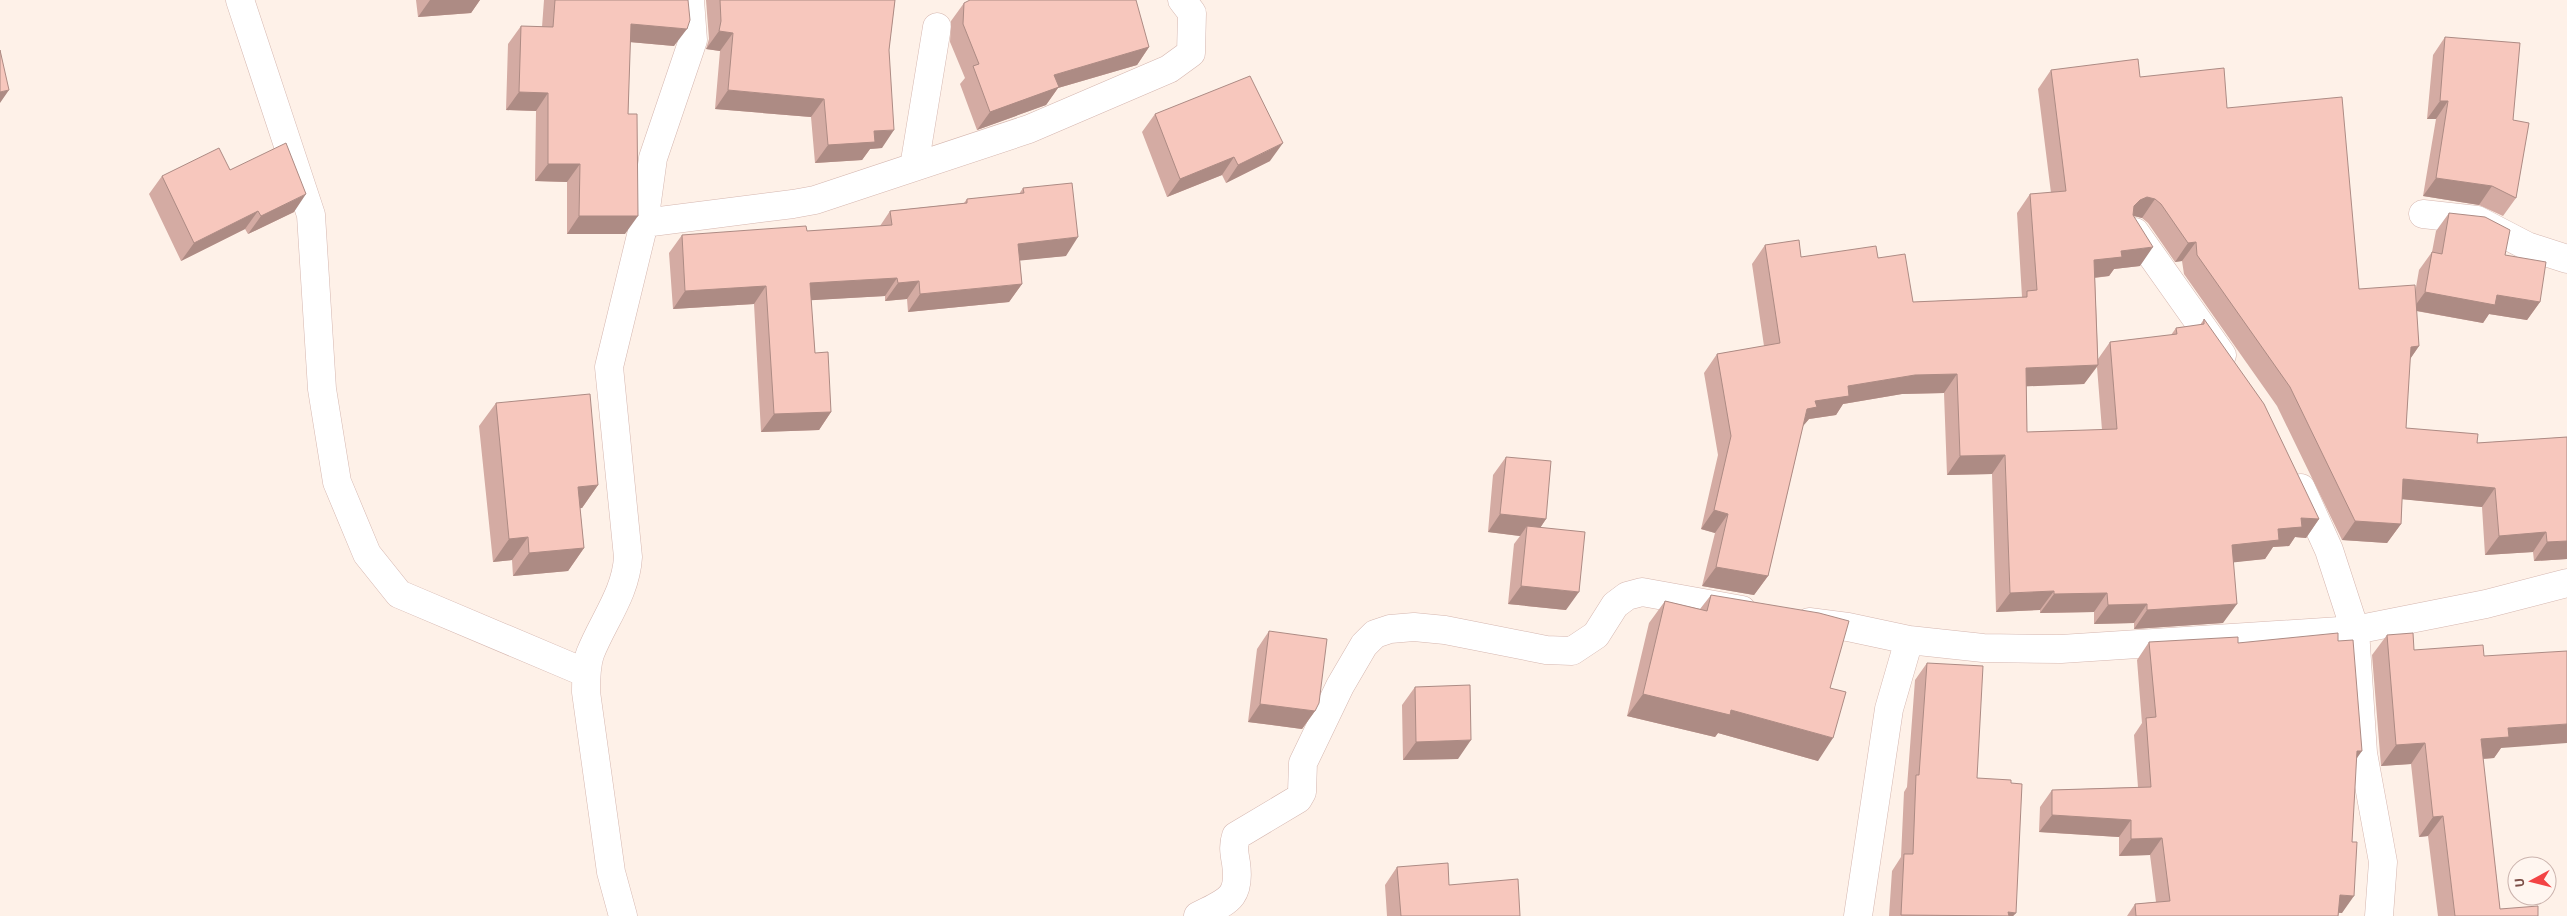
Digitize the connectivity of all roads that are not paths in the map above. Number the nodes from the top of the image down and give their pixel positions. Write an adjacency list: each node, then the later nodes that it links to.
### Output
1 (240, 0): 15 (street)
2 (690, 0): 7 (street)
3 (1182, 0): 5 (street)
4 (937, 27): 5 (street)
5 (914, 167): 7 (street)
6 (2423, 214): 9 (street)
7 (644, 223): 15 (street)
8 (2135, 232): 10 (street)
9 (2567, 259)
10 (2236, 375)
11 (2290, 468): 13 (street)
12 (2567, 584): 13 (street)
13 (2355, 630): 14 (street); 19 (street)
14 (1909, 640): 17 (street); 18 (street)
15 (586, 674): 16 (street)
16 (622, 916)
17 (1198, 916)
18 (1858, 916)
19 (2379, 916)

